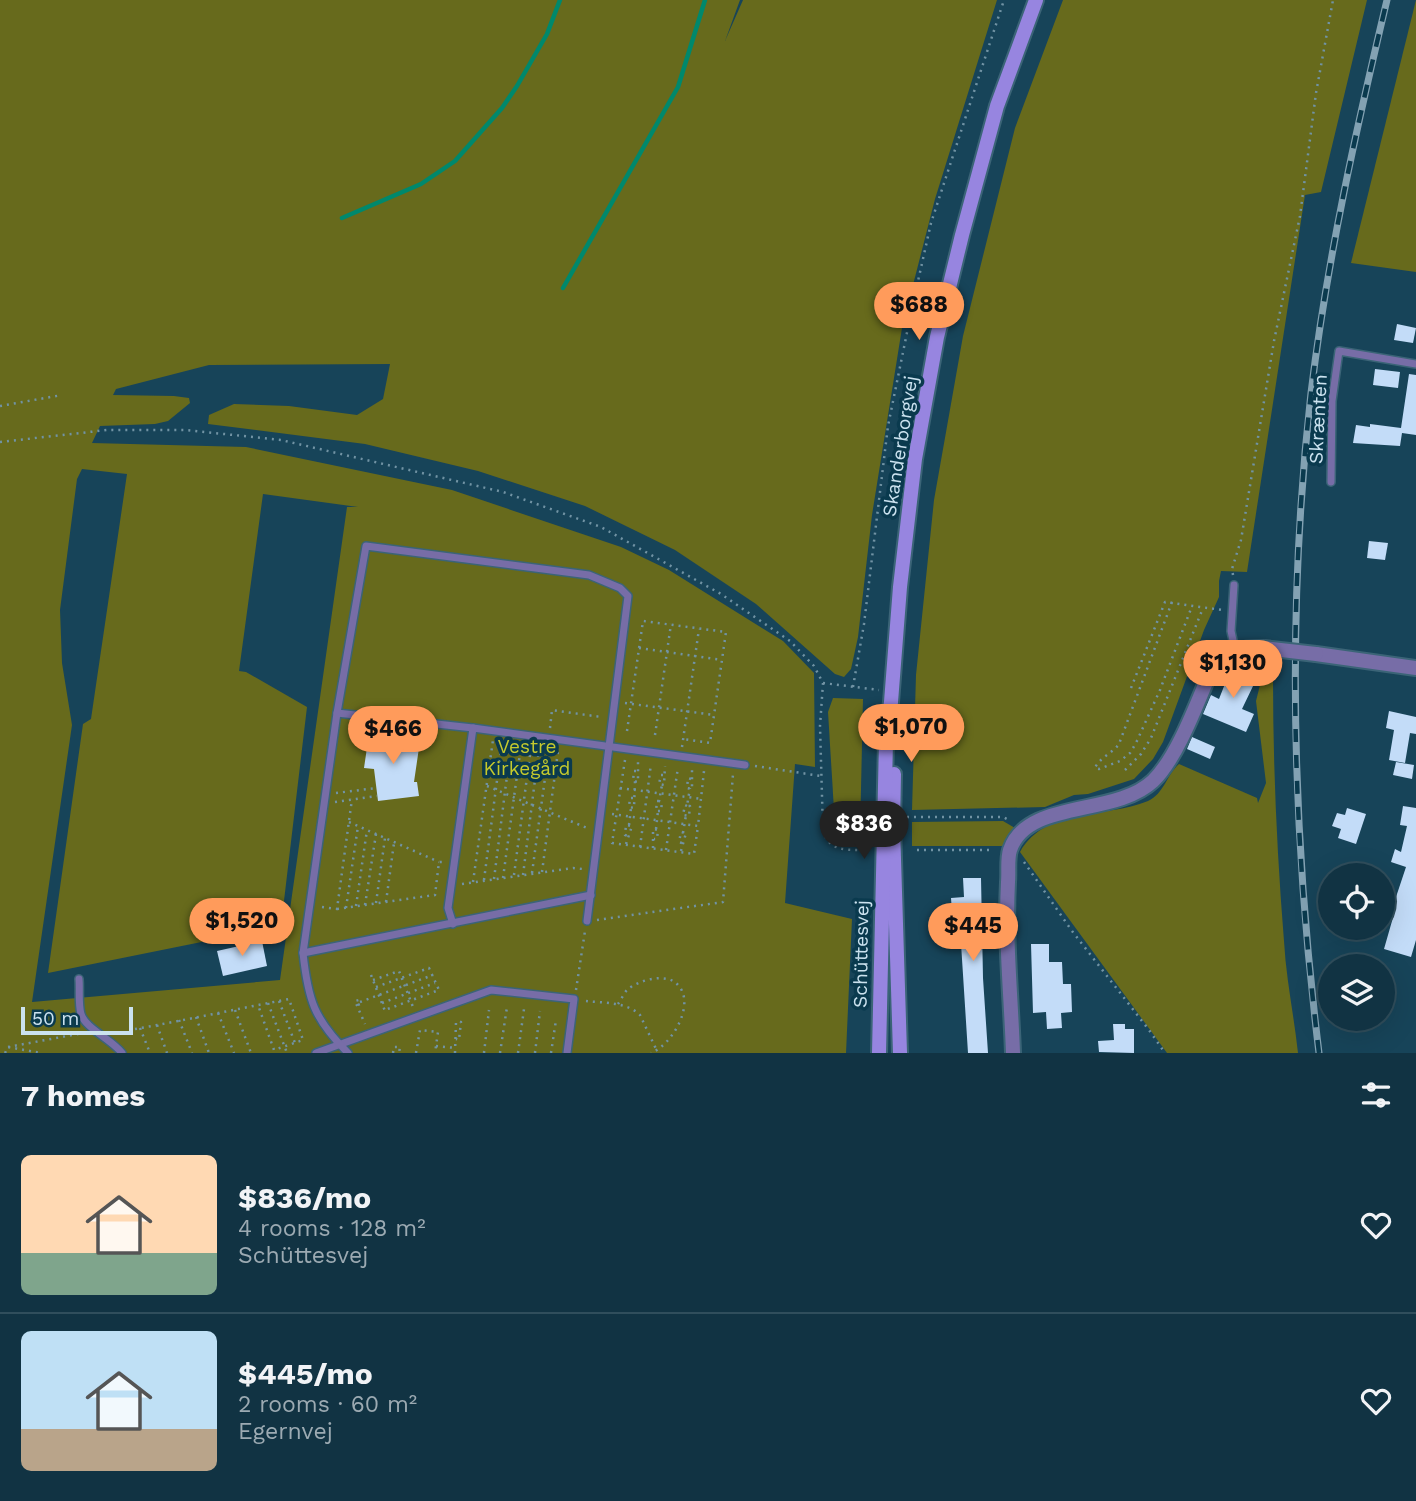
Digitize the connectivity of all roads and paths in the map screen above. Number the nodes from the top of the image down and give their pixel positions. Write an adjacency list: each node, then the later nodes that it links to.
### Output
1 (1004, 0): 23 (path)
2 (1036, 0): 27 (main road, Skanderborgvej)
3 (1333, 0): 9 (path)
4 (1416, 363): 8 (lane, Skrænten)
5 (62, 395): 6 (path)
6 (0, 406)
7 (0, 442): 22 (path)
8 (1331, 482)
9 (1234, 585): 13 (lane)
10 (1172, 602): 11 (path); 11 (path); 24 (path)
11 (1192, 606): 12 (path)
12 (1203, 607): 13 (path); 55 (path)
13 (1231, 612): 17 (lane)
14 (671, 624): 15 (path); 16 (path); 18 (path)
15 (699, 628): 19 (path); 20 (path)
16 (639, 648): 18 (path); 28 (path)
17 (1235, 650): 21 (street, bridge); 87 (street)
18 (667, 652): 19 (path); 29 (path)
19 (695, 656): 20 (path); 30 (path)
20 (722, 660): 32 (path)
21 (1416, 668)
22 (823, 683): 23 (path); 56 (path)
23 (853, 687): 25 (path)
24 (1131, 688)
25 (878, 690)
26 (615, 702): 28 (path); 31 (lane); 33 (lane)
27 (891, 702): 189 (main road, Schüttesvej); 190 (main road, Schüttesvej)
28 (631, 704): 29 (path); 36 (path)
29 (659, 708): 30 (path); 37 (path)
30 (687, 712): 32 (path); 39 (path)
31 (337, 713): 34 (lane); 66 (lane)
32 (714, 715): 39 (path)
33 (613, 719): 38 (path); 44 (lane)
34 (473, 729): 35 (lane); 102 (lane)
35 (494, 731): 38 (lane); 57 (path)
36 (627, 731)
37 (655, 735)
38 (548, 738): 44 (lane)
39 (683, 739): 48 (path)
40 (502, 742): 60 (path)
41 (511, 744): 63 (path)
42 (521, 745): 68 (path)
43 (531, 747): 72 (path)
44 (609, 747): 48 (lane); 76 (lane)
45 (540, 748): 73 (path)
46 (549, 750): 74 (path)
47 (558, 751): 75 (path)
48 (680, 757): 50 (lane); 53 (path)
49 (651, 764): 62 (path)
50 (734, 764): 51 (lane); 121 (path)
51 (748, 765): 56 (path)
52 (665, 766): 64 (path)
53 (678, 768): 54 (path); 65 (path)
54 (692, 769): 69 (path); 71 (path)
55 (1125, 770)
56 (821, 776): 97 (path)
57 (487, 786): 60 (path); 112 (path)
58 (376, 788): 66 (path)
59 (620, 788): 61 (path); 61 (path); 77 (path)
60 (496, 789): 63 (path); 110 (path)
61 (634, 790): 62 (path); 78 (path)
62 (647, 792): 64 (path); 80 (path)
63 (505, 793): 68 (path); 109 (path)
64 (661, 793): 65 (path); 81 (path)
65 (674, 795): 69 (path); 83 (path)
66 (325, 796): 70 (path); 117 (lane)
67 (377, 796): 70 (path)
68 (514, 797): 72 (path); 108 (path)
69 (688, 797): 71 (path); 84 (path)
70 (352, 799): 82 (path)
71 (702, 799): 86 (path)
72 (524, 801): 73 (path); 107 (path)
73 (532, 804): 74 (path); 106 (path)
74 (541, 808): 75 (path); 105 (path)
75 (551, 812): 89 (path); 104 (path)
76 (601, 813): 77 (path); 89 (lane)
77 (616, 815): 78 (path); 93 (path)
78 (630, 817): 80 (path); 93 (path)
79 (903, 817): 87 (path)
80 (643, 819): 81 (path); 94 (path)
81 (657, 820): 83 (path); 95 (path)
82 (349, 822): 85 (path); 120 (path)
83 (671, 822): 84 (path); 96 (path)
84 (685, 824): 86 (path); 100 (path)
85 (358, 826): 88 (path); 119 (path)
86 (698, 826): 100 (path)
87 (1027, 827): 99 (street)
88 (367, 830): 90 (path); 118 (path)
89 (598, 832): 103 (lane)
90 (376, 834): 91 (path); 116 (path)
91 (385, 838): 92 (path); 115 (path)
92 (394, 842): 101 (path); 114 (path)
93 (626, 845): 94 (path)
94 (640, 847): 95 (path)
95 (653, 848): 96 (path)
96 (666, 850): 100 (path)
97 (861, 850)
98 (917, 850): 99 (path)
99 (1010, 850): 191 (street); 192 (path)
100 (681, 852)
101 (439, 862): 102 (path); 114 (path)
102 (454, 864): 111 (lane)
103 (594, 871): 104 (path); 113 (lane)
104 (542, 872): 105 (path)
105 (532, 873): 106 (path)
106 (523, 875): 107 (path)
107 (513, 876): 108 (path)
108 (503, 878): 109 (path)
109 (494, 879): 110 (path)
110 (484, 880): 112 (path)
111 (452, 882): 112 (path); 122 (lane)
112 (473, 882)
113 (591, 895): 121 (lane); 122 (lane)
114 (386, 902): 115 (path)
115 (376, 904): 116 (path)
116 (365, 905): 118 (path)
117 (309, 906): 120 (path); 124 (lane)
118 (356, 906): 119 (path)
119 (346, 908): 120 (path)
120 (337, 909)
121 (587, 921)
122 (453, 924): 124 (lane)
123 (584, 937): 127 (path)
124 (303, 953): 160 (lane)
125 (433, 975): 126 (path); 129 (path); 130 (path)
126 (401, 977): 130 (path); 131 (path); 131 (path)
127 (578, 978)
128 (79, 979): 154 (lane)
129 (436, 983): 132 (path); 136 (path)
130 (404, 985): 132 (path); 133 (path)
131 (376, 987): 133 (path)
132 (407, 993): 136 (path); 138 (path)
133 (379, 995): 138 (path); 157 (path)
134 (574, 999): 140 (path); 149 (lane); 187 (lane)
135 (279, 1001): 137 (path); 159 (path); 159 (path)
136 (410, 1001): 144 (path); 149 (path)
137 (268, 1003): 139 (path); 161 (path)
138 (382, 1003): 144 (path)
139 (258, 1005): 142 (path); 161 (path)
140 (618, 1005): 165 (path); 165 (path)
141 (507, 1007): 183 (path)
142 (235, 1009): 147 (path); 174 (path)
143 (524, 1009): 184 (path)
144 (385, 1010): 153 (path)
145 (489, 1010): 182 (path)
146 (540, 1011): 185 (path)
147 (218, 1013): 148 (path); 173 (path)
148 (196, 1017): 150 (path); 172 (path)
149 (416, 1017): 153 (lane)
150 (179, 1020): 152 (path); 171 (path)
151 (556, 1020): 186 (path)
152 (157, 1025): 155 (path); 170 (path)
153 (391, 1026): 157 (lane)
154 (92, 1028): 163 (path); 168 (lane)
155 (141, 1028): 156 (path); 169 (path)
156 (135, 1029)
157 (369, 1033): 160 (lane)
158 (456, 1040): 158 (path); 164 (path)
159 (295, 1043): 161 (path)
160 (339, 1044): 176 (lane); 177 (lane)
161 (284, 1046): 175 (path)
162 (436, 1046): 164 (path); 180 (path); 181 (path)
163 (8, 1047): 166 (path); 167 (path)
164 (455, 1051)
165 (657, 1051): 188 (path)
166 (5, 1053)
167 (41, 1053)
168 (122, 1053)
169 (150, 1053)
170 (167, 1053)
171 (192, 1053)
172 (209, 1053)
173 (234, 1053)
174 (251, 1053)
175 (287, 1053)
176 (317, 1053)
177 (348, 1053)
178 (393, 1053): 179 (path)
179 (400, 1053)
180 (416, 1053)
181 (435, 1053)
182 (484, 1053)
183 (500, 1053)
184 (518, 1053)
185 (535, 1053)
186 (551, 1053)
187 (567, 1053)
188 (651, 1053)
189 (879, 1053)
190 (900, 1053)
191 (1013, 1053)
192 (1165, 1053)

